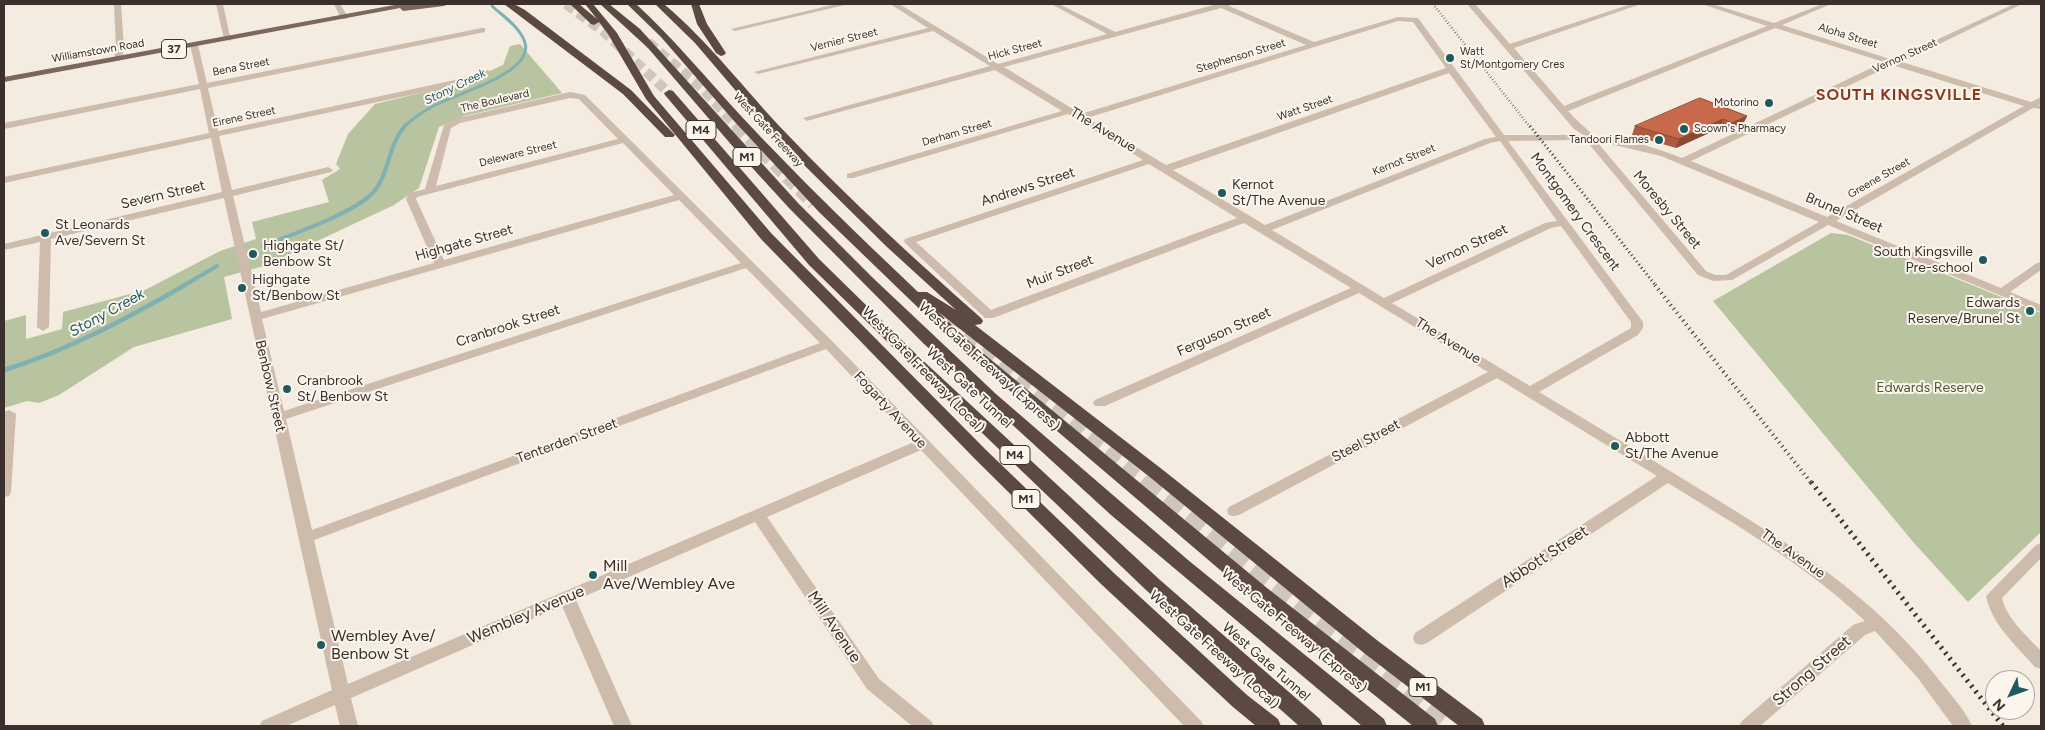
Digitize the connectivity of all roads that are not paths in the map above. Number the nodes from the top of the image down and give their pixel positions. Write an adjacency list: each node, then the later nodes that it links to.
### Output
1 (118, 4): 34 (street)
2 (219, 4): 30 (street)
3 (337, 4): 23 (street)
4 (411, 4): 23 (main road, Williamstown Road / 37)
5 (444, 4): 23 (main road, Williamstown Road / 37)
6 (508, 4): 22 (highway)
7 (574, 4): 38 (highway)
8 (589, 4): 38 (highway, West Gate Freeway (Local) / M1)
9 (604, 4): 111 (highway, West Gate Freeway (Express) / M1)
10 (631, 4): 77 (highway, West Gate Freeway / M1)
11 (659, 4): 56 (highway, M1)
12 (695, 4): 56 (highway)
13 (845, 4): 26 (street)
14 (894, 4): 27 (street, The Avenue)
15 (1054, 4): 29 (street)
16 (1222, 4): 29 (street, Hick Street); 32 (street)
17 (1472, 4): 33 (street, Moresby Street)
18 (1638, 4): 33 (street)
19 (1705, 4): 25 (street, Aloha Street)
20 (1828, 4): 25 (street)
21 (2019, 4): 35 (street, Vernon Street)
22 (520, 8): 66 (highway)
23 (344, 17): 30 (main road, Williamstown Road / 37)
24 (1408, 19): 32 (street, Stephenson Street); 37 (street, Montgomery Crescent)
25 (1774, 26): 35 (street, Aloha Street); 47 (street)
26 (735, 29)
27 (934, 29): 36 (street, The Avenue); 40 (street, Vernier Street)
28 (482, 30): 42 (street, Bena Street)
29 (1113, 34): 36 (street, Hick Street)
30 (228, 39): 31 (main road, Williamstown Road / 37)
31 (194, 45): 34 (main road, Williamstown Road / 37); 42 (street, Benbow Street)
32 (1314, 45): 49 (street, Stephenson Street)
33 (1510, 47): 47 (street, Moresby Street)
34 (118, 59): 41 (main road, Williamstown Road / 37)
35 (1893, 62): 46 (street, Aloha Street); 58 (street, Vernon Street)
36 (998, 66): 48 (street, The Avenue); 50 (street, Hick Street)
37 (1452, 69): 53 (street, Montgomery Crescent); 59 (street, Watt Street)
38 (633, 70): 66 (highway, West Gate Freeway (Local) / M1)
39 (487, 72): 52 (street, Eirene Street)
40 (758, 72)
41 (4, 80)
42 (203, 86): 51 (street, Bena Street); 52 (street, Benbow Street)
43 (669, 93): 110 (highway, West Gate Tunnel / M4)
44 (582, 97): 55 (street, Fogarty Avenue); 63 (street, The Boulevard)
45 (2041, 100): 46 (street, Greene Street)
46 (2036, 107): 68 (street, Greene Street)
47 (1563, 110): 54 (street, Moresby Street)
48 (1070, 111): 49 (street, The Avenue); 61 (street, Derham Street)
49 (1080, 117): 57 (street, The Avenue)
50 (807, 118)
51 (4, 126)
52 (214, 135): 62 (street, Eirene Street); 64 (street, Benbow Street)
53 (1503, 138): 54 (street, Kernot Street); 69 (street, Montgomery Crescent); 70 (street, Kernot Street)
54 (1587, 138): 58 (street, Brunel Street); 78 (street, Moresby Street)
55 (624, 140): 63 (street, Deleware Street); 65 (street, Fogarty Avenue)
56 (795, 148): 92 (highway, M1)
57 (1152, 160): 59 (street, The Avenue); 72 (street, Andrews Street)
58 (1684, 162): 68 (street, Brunel Street)
59 (1165, 168): 67 (street, The Avenue)
60 (328, 170): 64 (street, Severn Street)
61 (850, 176)
62 (4, 180)
63 (430, 189): 75 (street, Deleware Street)
64 (227, 194): 71 (street, Severn Street); 83 (street, Benbow Street)
65 (682, 196): 74 (street, Fogarty Avenue); 75 (street, Highgate Street)
66 (732, 197): 109 (highway, West Gate Freeway (Local) / M1)
67 (1247, 218): 70 (street, The Avenue); 72 (street, Muir Street)
68 (1829, 221): 78 (street, Greene Street); 80 (street, Brunel Street)
69 (1564, 223): 81 (street, Vernon Street); 87 (street, Montgomery Crescent)
70 (1265, 229): 79 (street, The Avenue)
71 (46, 237): 73 (street, Severn Street); 84 (street)
72 (914, 239)
73 (4, 247)
74 (748, 264): 85 (street, Fogarty Avenue); 90 (street, Cranbrook Street)
75 (441, 265): 83 (street, Highgate Street)
76 (2041, 265): 80 (street)
77 (888, 272): 92 (highway, M1); 112 (highway, West Gate Freeway (Express) / M1)
78 (1728, 278)
79 (1360, 288): 81 (street, The Avenue); 88 (street, Ferguson Street)
80 (2002, 293): 82 (street, Brunel Street)
81 (1384, 302): 86 (street, The Avenue)
82 (2041, 309)
83 (254, 317): 90 (street, Benbow Street)
84 (43, 326)
85 (828, 344): 91 (street, Fogarty Avenue); 97 (street, Tenterden Street)
86 (1498, 372): 87 (street, The Avenue); 95 (street, Steel Street)
87 (1531, 391): 93 (street, The Avenue)
88 (1100, 403)
89 (9, 414): 94 (street)
90 (278, 416): 97 (street, Benbow Street)
91 (922, 444): 96 (street, Wembley Avenue); 108 (street, Fogarty Avenue)
92 (1157, 474): 113 (highway, M1)
93 (1669, 475): 100 (street, The Avenue); 101 (street, Abbott Street)
94 (4, 492)
95 (1234, 511)
96 (758, 515): 99 (street, Wembley Avenue); 107 (street, Mill Avenue)
97 (305, 538): 103 (street, Benbow Street)
98 (2041, 548): 102 (street)
99 (566, 598): 103 (street, Wembley Avenue); 106 (street)
100 (1879, 623): 114 (street, Strong Street); 115 (street, The Avenue)
101 (1421, 638)
102 (2040, 660)
103 (341, 695): 104 (street, Wembley Avenue); 105 (street, Benbow Street)
104 (268, 726)
105 (349, 726)
106 (623, 726)
107 (925, 726)
108 (1194, 726)
109 (1271, 726)
110 (1313, 726)
111 (1377, 726)
112 (1428, 726)
113 (1474, 726)
114 (1748, 726)
115 (1963, 726)

